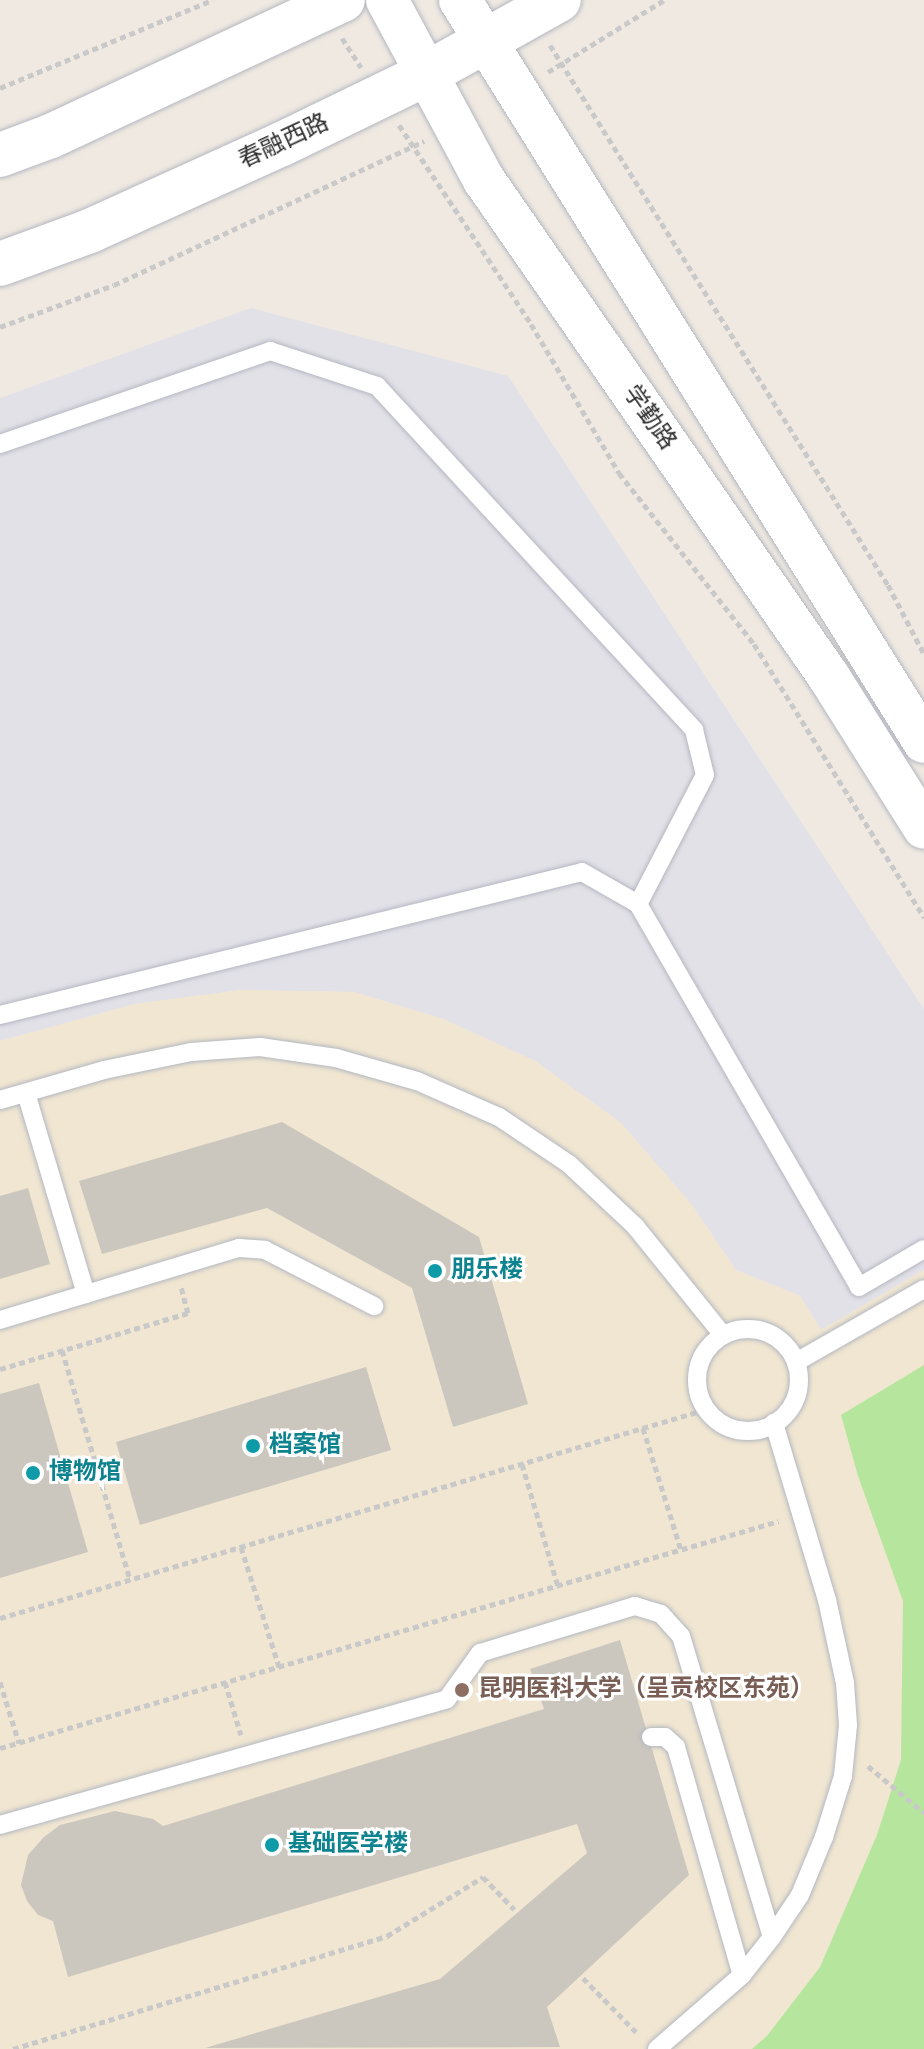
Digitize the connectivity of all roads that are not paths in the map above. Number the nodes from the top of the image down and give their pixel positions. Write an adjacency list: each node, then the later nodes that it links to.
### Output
1 (387, 0): 6 (street, 学勤路)
2 (460, 0): 5 (street)
3 (334, 5): 7 (main road)
4 (545, 8): 5 (main road, 春融西路)
5 (485, 41): 6 (main road, 春融西路); 10 (street)
6 (426, 74): 8 (main road, 春融西路); 11 (street, 学勤路)
7 (0, 155)
8 (0, 264)
9 (0, 444): 12 (lane)
10 (924, 742)
11 (924, 828)
12 (638, 904): 13 (lane); 16 (lane)
13 (0, 1015)
14 (26, 1093): 15 (lane); 18 (lane); 21 (lane)
15 (0, 1100)
16 (924, 1249)
17 (924, 1289): 22 (lane)
18 (86, 1294): 19 (lane); 20 (lane)
19 (374, 1306)
20 (0, 1320)
21 (723, 1335): 22 (lane); 23 (lane)
22 (796, 1362): 23 (lane)
23 (774, 1423): 26 (lane)
24 (651, 1737): 27 (lane)
25 (0, 1825): 26 (lane)
26 (772, 1937): 27 (lane)
27 (742, 1975): 28 (lane)
28 (650, 2044)

